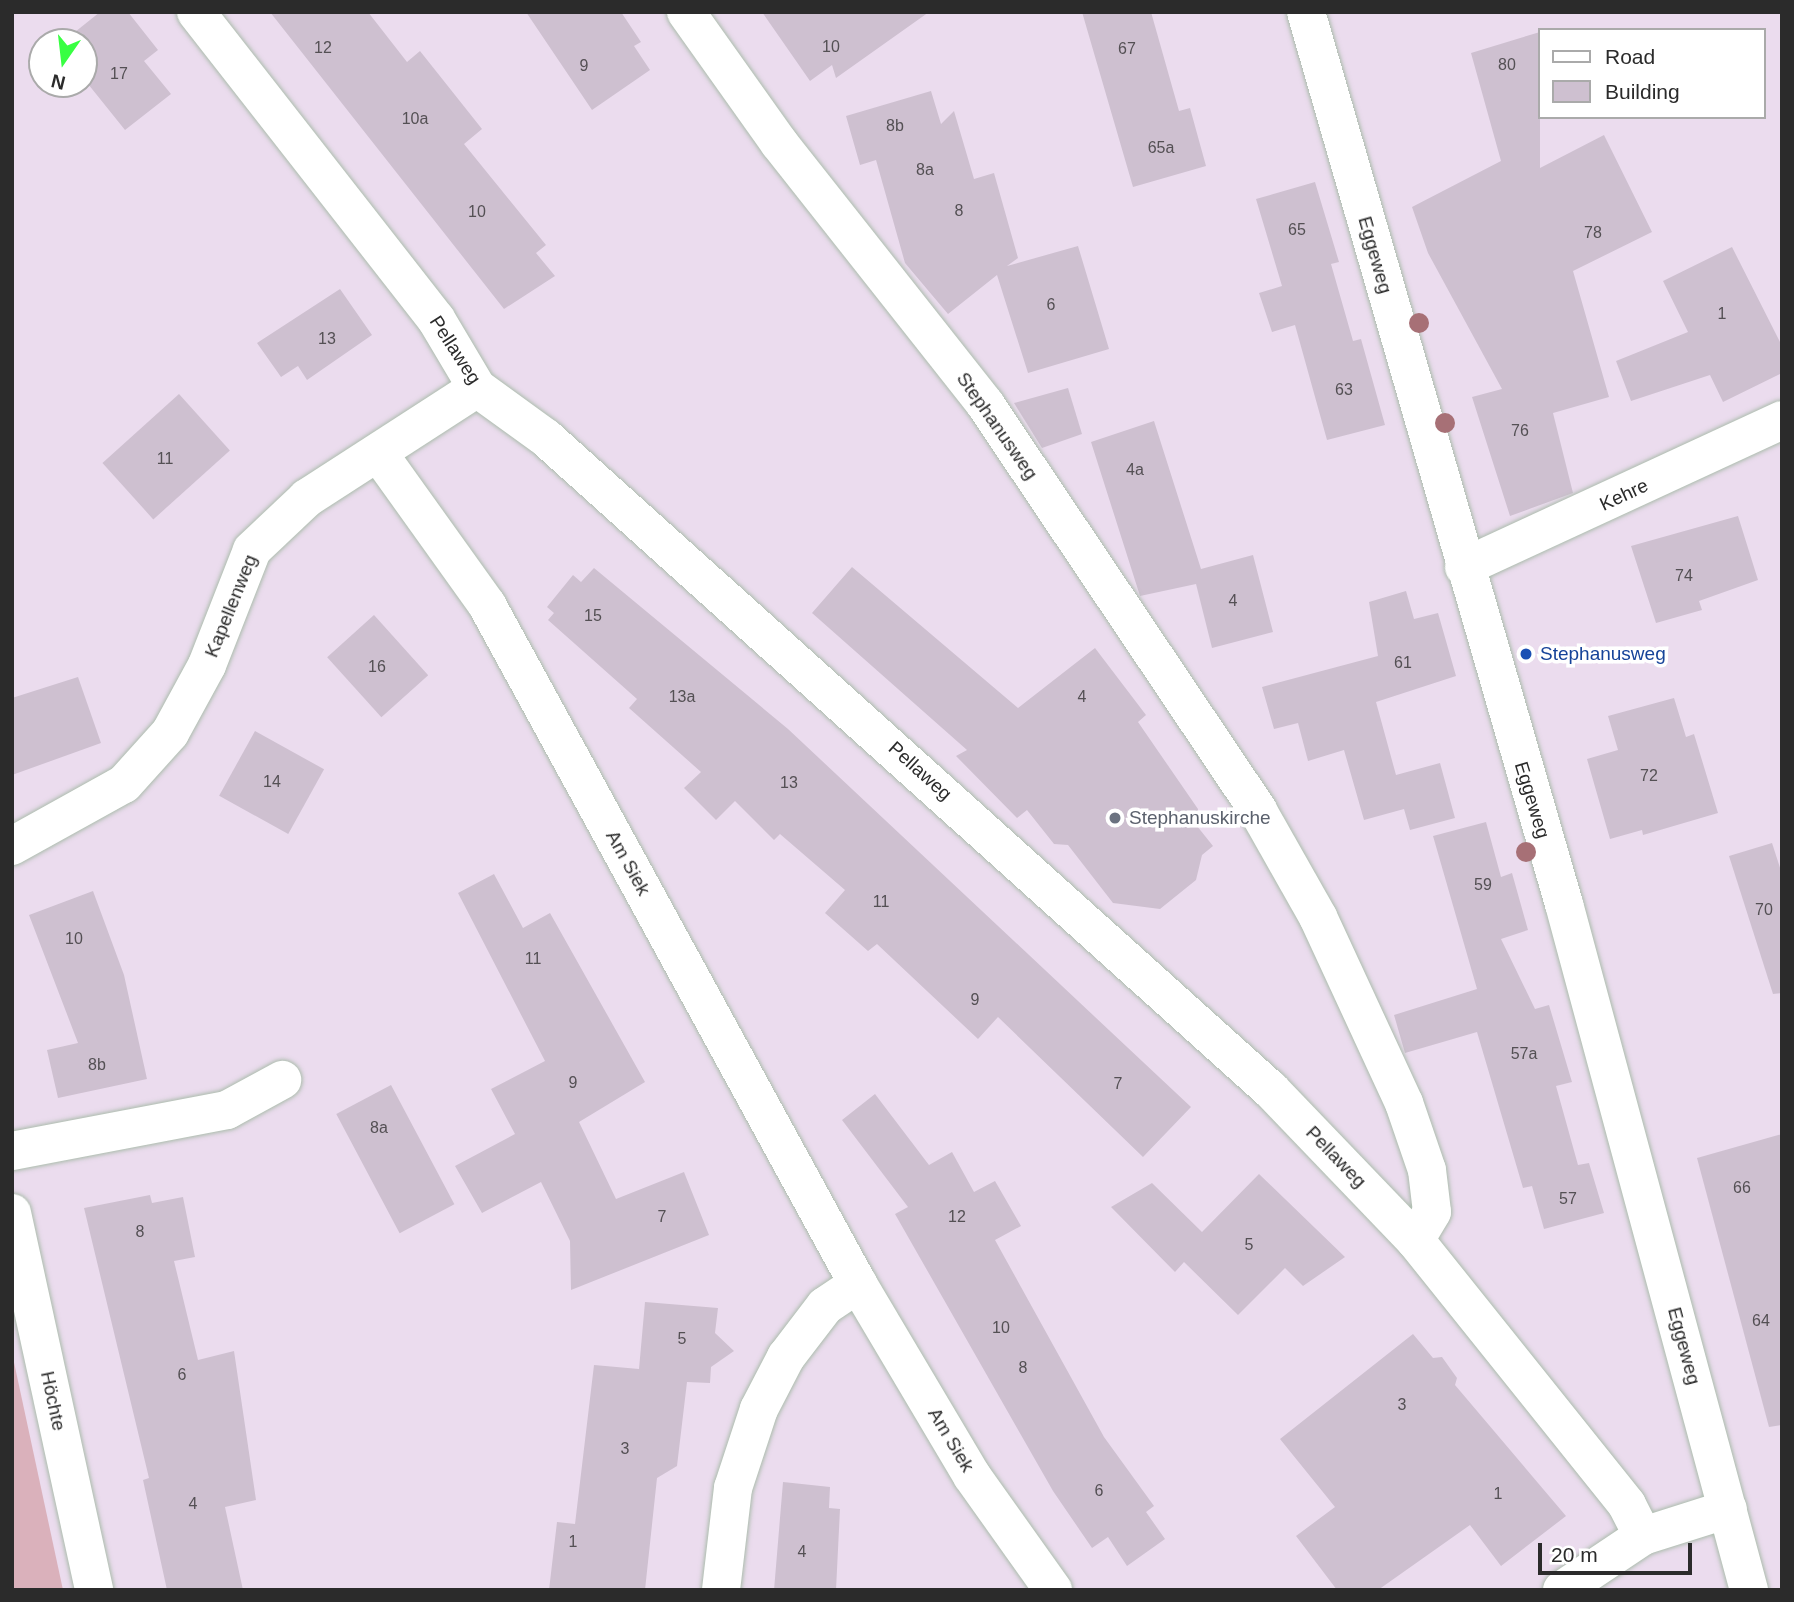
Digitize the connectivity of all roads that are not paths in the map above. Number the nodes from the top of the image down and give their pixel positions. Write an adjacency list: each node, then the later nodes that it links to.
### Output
1 (196, 12): 4 (street, Pellaweg)
2 (686, 12): 12 (street, Stephanusweg)
3 (1306, 12): 7 (street, Eggeweg)
4 (477, 387): 6 (street, Kapellenweg); 12 (street, Pellaweg)
5 (1782, 420): 7 (street, Kehre)
6 (379, 454): 8 (street, Kapellenweg); 13 (street, Am Siek)
7 (1464, 566): 14 (street, Eggeweg)
8 (12, 846)
9 (282, 1080): 10 (street)
10 (12, 1151)
11 (12, 1213): 16 (street, Höchte)
12 (1415, 1240): 15 (street, Pellaweg)
13 (858, 1284): 17 (street); 18 (street, Am Siek)
14 (1728, 1509): 15 (street); 20 (street, Eggeweg)
15 (1643, 1536): 19 (street)
16 (94, 1590)
17 (721, 1590)
18 (1053, 1590)
19 (1562, 1590)
20 (1749, 1590)

